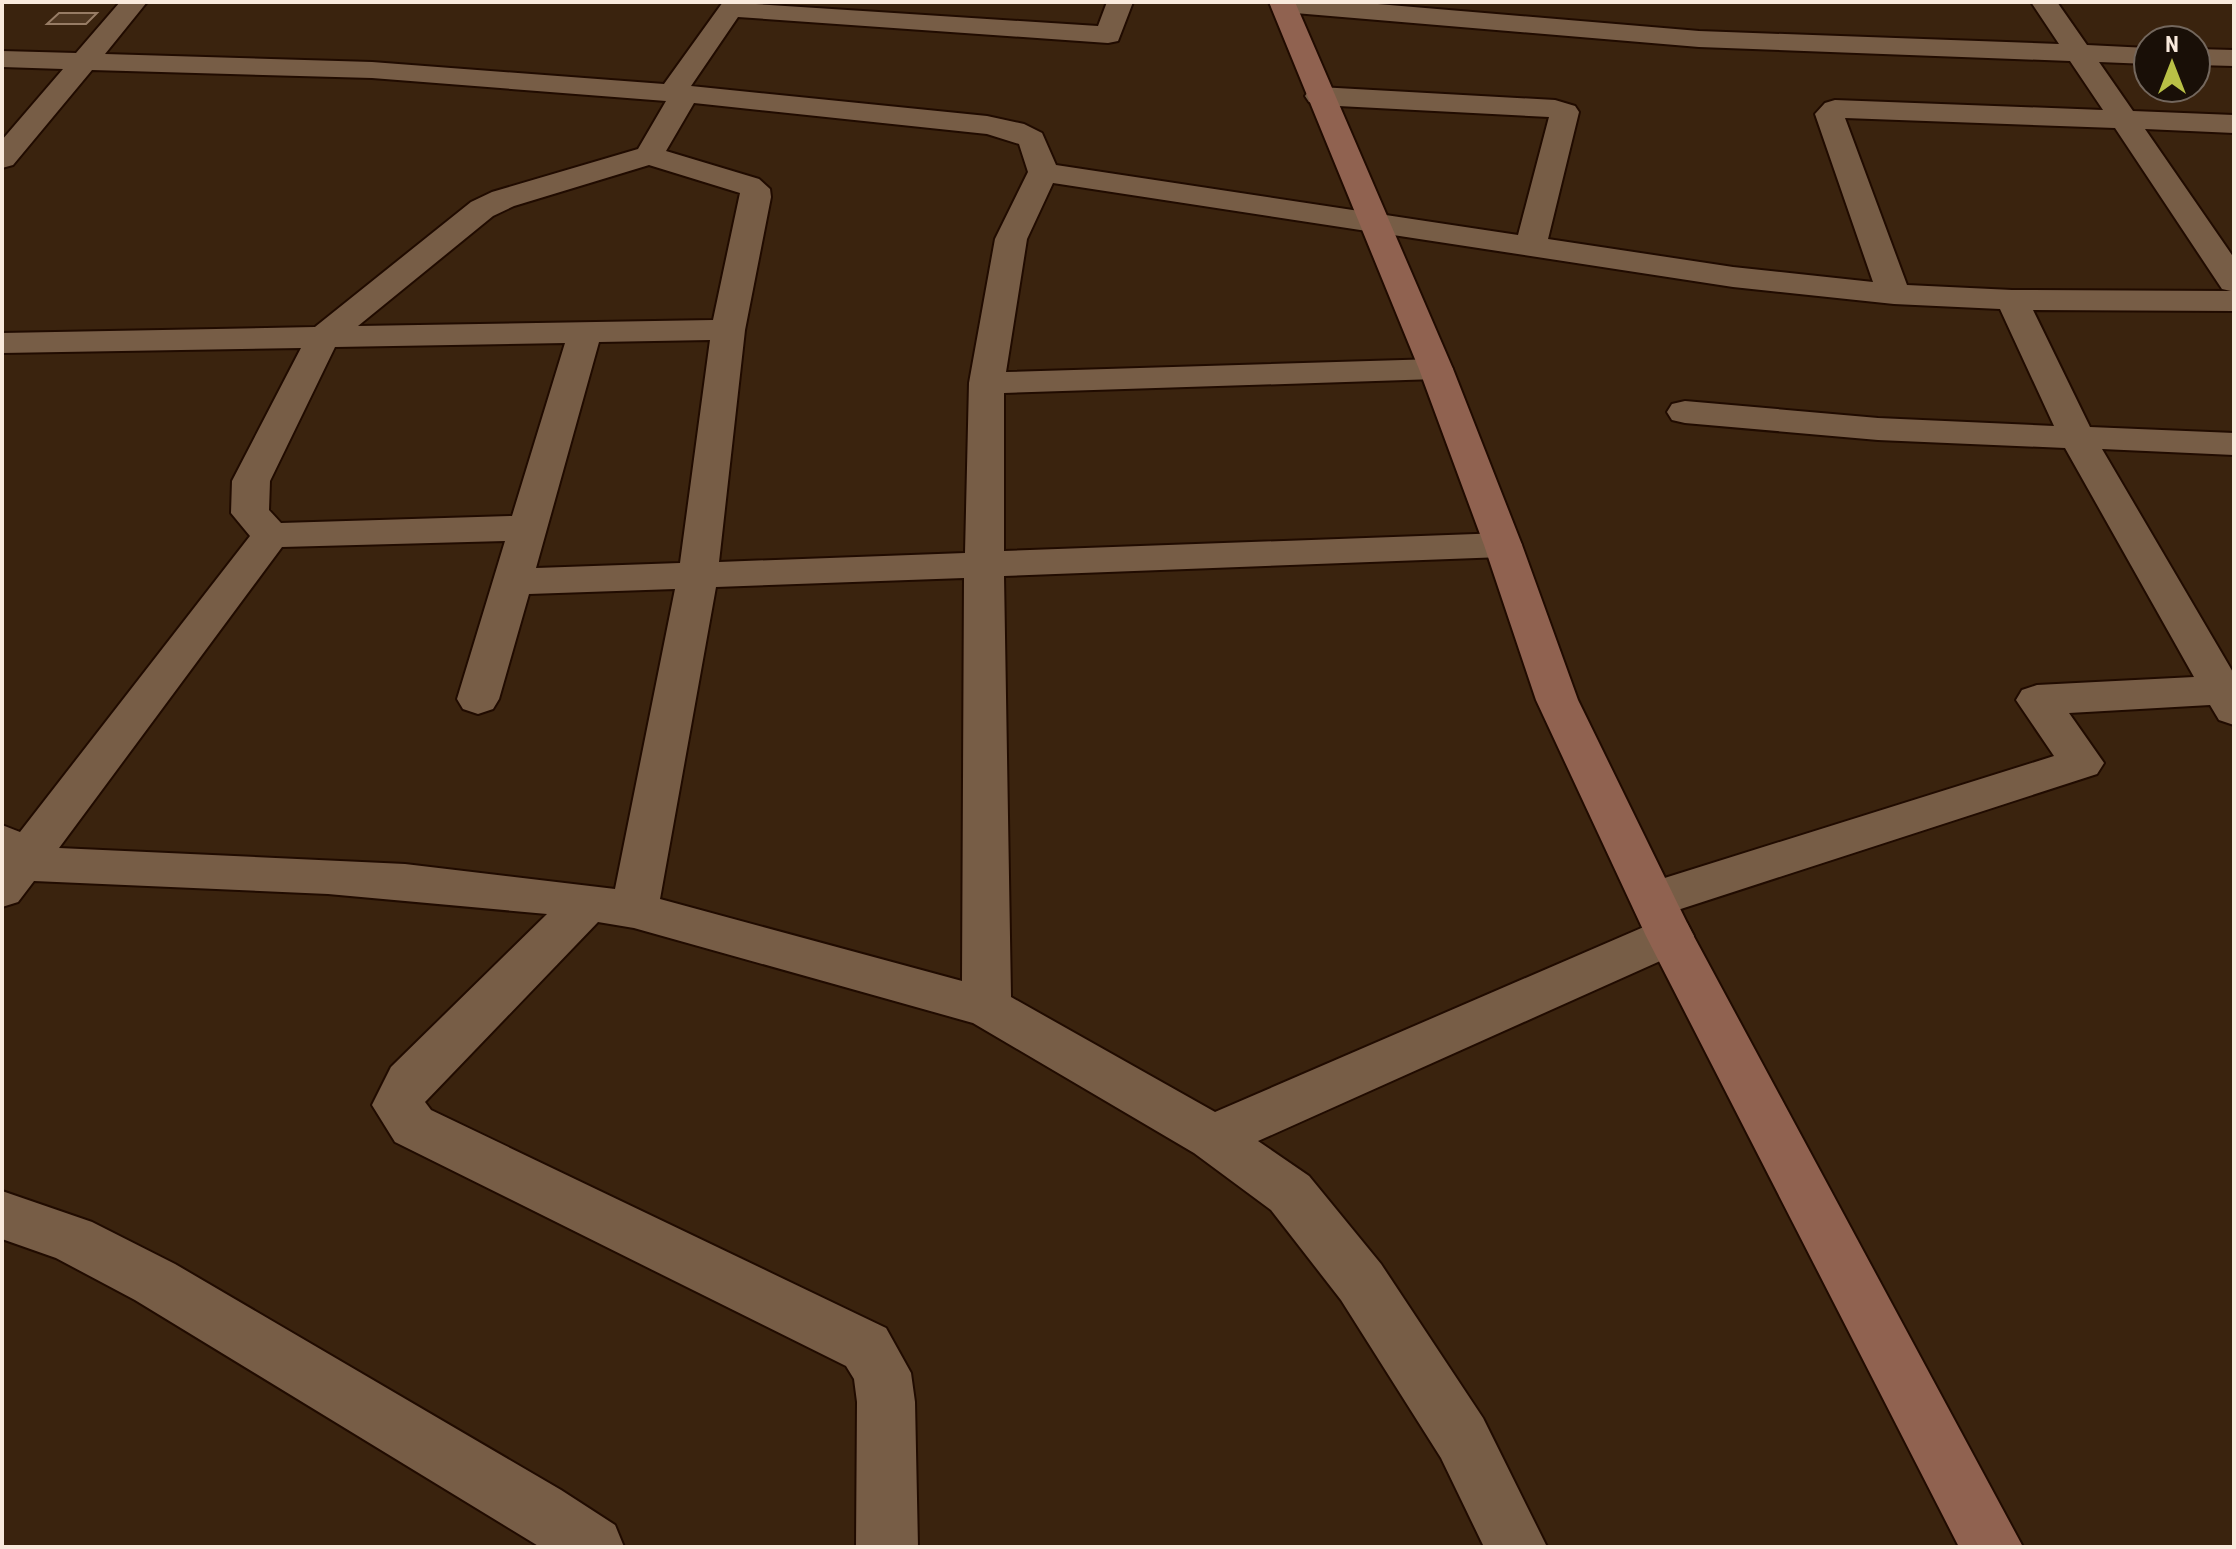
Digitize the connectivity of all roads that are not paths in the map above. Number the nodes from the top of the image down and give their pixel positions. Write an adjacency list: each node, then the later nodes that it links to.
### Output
1 (134, 2): 11 (street)
2 (1120, 2): 5 (street)
3 (2044, 2): 6 (street)
4 (1282, 3): 6 (street); 13 (street)
5 (733, 6): 12 (street)
6 (2079, 54): 7 (street); 14 (street)
7 (2132, 56)
8 (2212, 57): 9 (street)
9 (2234, 58)
10 (2, 59): 11 (street)
11 (83, 62): 12 (street); 17 (street)
12 (678, 94): 16 (street); 18 (street)
13 (1319, 96): 19 (street); 20 (street)
14 (2123, 119): 15 (street); 21 (street); 22 (street)
15 (2234, 124)
16 (649, 155): 25 (street); 27 (street)
17 (2, 159)
18 (1043, 172): 19 (street); 30 (street)
19 (1372, 221): 20 (street); 29 (street)
20 (1531, 244): 22 (street)
21 (2234, 282)
22 (1894, 294): 23 (street)
23 (2012, 300): 24 (street); 32 (street)
24 (2234, 301)
25 (728, 330): 26 (street); 38 (street)
26 (585, 333): 27 (street); 34 (street)
27 (323, 338): 28 (street); 35 (street)
28 (2, 343)
29 (1436, 369): 30 (street); 36 (street)
30 (987, 383): 37 (street)
31 (1685, 412): 32 (street)
32 (2078, 439): 33 (street); 41 (street)
33 (2234, 444)
34 (529, 528): 35 (street); 39 (street)
35 (271, 535): 42 (street)
36 (1503, 545): 37 (street); 44 (street)
37 (984, 565): 38 (street); 45 (street)
38 (698, 575): 39 (street); 43 (street)
39 (514, 582): 40 (street)
40 (478, 699)
41 (2228, 700): 44 (street)
42 (8, 865): 43 (street)
43 (611, 906): 45 (street); 49 (street)
44 (1662, 918): 46 (street); 51 (street)
45 (987, 1007): 46 (street)
46 (1212, 1137): 50 (street)
47 (2, 1215): 48 (street)
48 (593, 1547)
49 (887, 1547)
50 (1516, 1547)
51 (1992, 1547)

